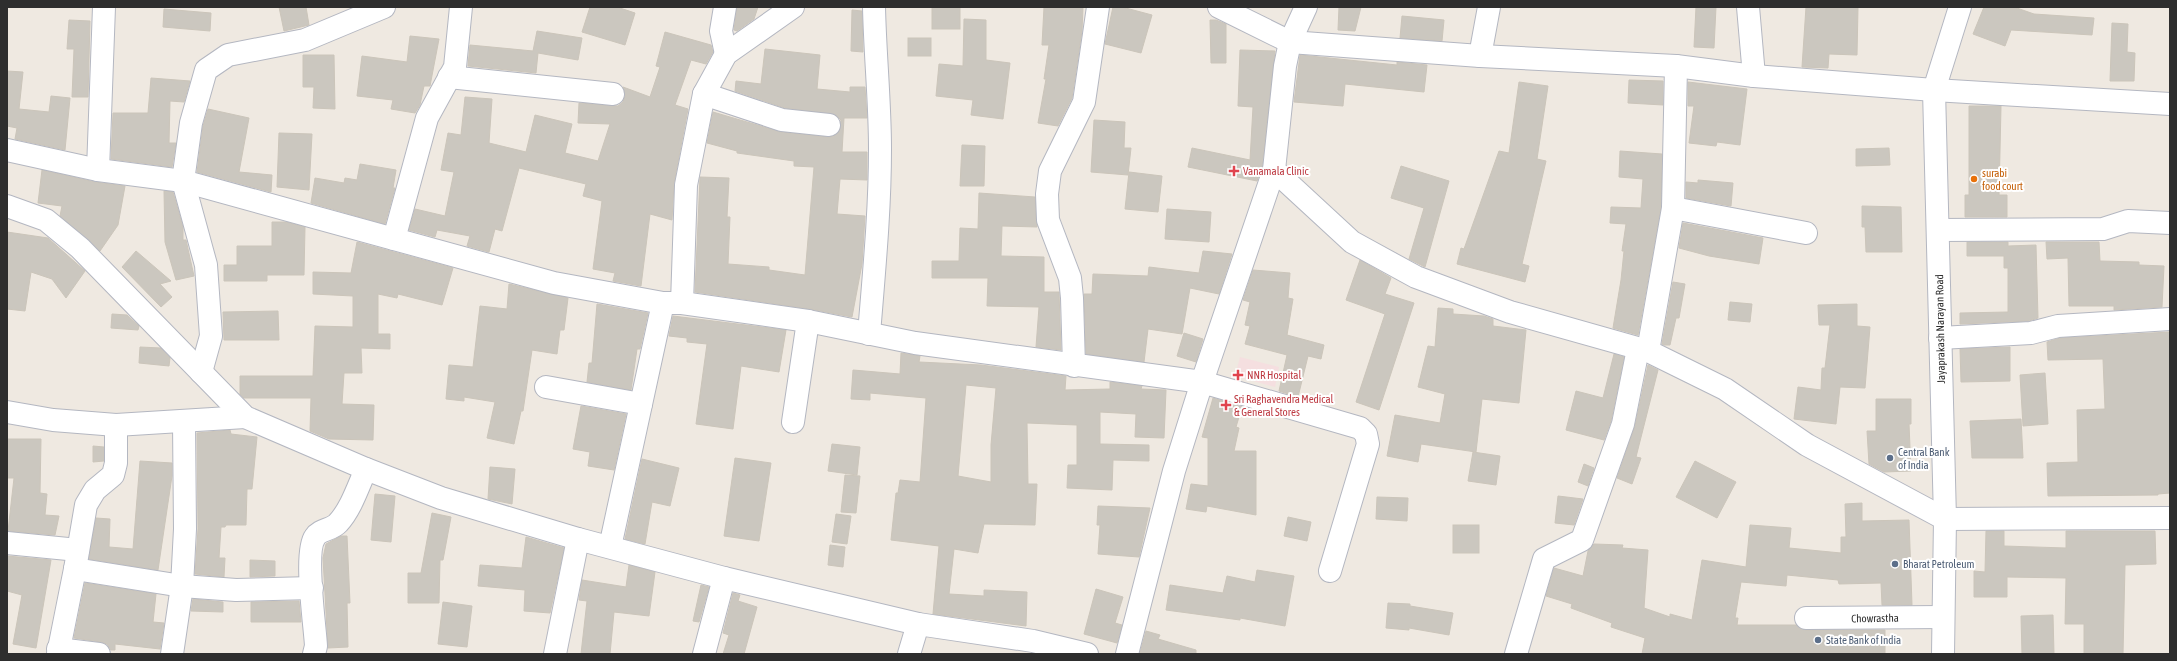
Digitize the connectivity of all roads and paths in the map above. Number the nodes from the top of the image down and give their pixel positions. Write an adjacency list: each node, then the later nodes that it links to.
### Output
1 (104, 7): 25 (street)
2 (384, 7): 27 (street)
3 (461, 7): 18 (street)
4 (725, 7): 14 (street)
5 (793, 7): 14 (street)
6 (874, 7): 37 (street)
7 (1098, 7): 40 (street)
8 (1218, 7): 13 (street)
9 (1306, 7): 13 (street)
10 (1490, 7): 15 (street)
11 (1748, 7): 17 (street)
12 (1960, 7): 19 (street, Jayaprakash Narayan Road)
13 (1290, 42): 15 (street); 26 (street)
14 (726, 54): 21 (street)
15 (1480, 56): 16 (street)
16 (1676, 66): 17 (street); 29 (street)
17 (1754, 76): 19 (street)
18 (449, 77): 20 (street); 33 (street)
19 (1934, 90): 22 (street); 31 (street, Jayaprakash Narayan Road)
20 (613, 94)
21 (704, 94): 23 (street); 34 (street)
22 (2170, 104)
23 (829, 125)
24 (7, 150): 25 (street)
25 (98, 170): 27 (street)
26 (1274, 170): 39 (street); 42 (street)
27 (183, 181): 33 (street); 41 (street)
28 (7, 206): 41 (street)
29 (1673, 208): 32 (street); 39 (street)
30 (2170, 223): 31 (street)
31 (1938, 230): 38 (street, Jayaprakash Narayan Road)
32 (1806, 233)
33 (394, 238): 34 (street)
34 (673, 303): 36 (street); 44 (street)
35 (2170, 320): 38 (street)
36 (808, 321): 37 (street); 48 (street)
37 (869, 334): 40 (street)
38 (1940, 338): 52 (street, Jayaprakash Narayan Road)
39 (1643, 350): 52 (street); 74 (street)
40 (1074, 366): 42 (street)
41 (202, 372): 46 (street)
42 (1202, 382): 57 (street); 73 (street)
43 (546, 387): 44 (street)
44 (641, 404): 55 (street)
45 (7, 412): 49 (street)
46 (245, 417): 47 (street); 50 (street)
47 (184, 422): 49 (street); 59 (street)
48 (793, 422)
49 (116, 425): 56 (street)
50 (366, 469): 53 (street); 60 (street)
51 (2170, 518): 52 (street)
52 (1945, 519): 61 (street, Jayaprakash Narayan Road)
53 (578, 539): 55 (street); 69 (street)
54 (7, 543): 56 (street)
55 (610, 547): 58 (street)
56 (77, 559): 59 (street); 65 (street)
57 (1330, 571)
58 (724, 578): 63 (street); 70 (street)
59 (182, 586): 60 (street); 67 (street)
60 (312, 588): 68 (street)
61 (1943, 617): 62 (street, Chowrastha); 75 (street, Jayaprakash Narayan Road)
62 (1806, 618)
63 (918, 624): 64 (street); 71 (street)
64 (1032, 647): 72 (street)
65 (58, 652): 66 (street)
66 (99, 654)
67 (172, 654)
68 (314, 654)
69 (555, 654)
70 (704, 654)
71 (909, 654)
72 (1086, 654)
73 (1127, 654)
74 (1516, 654)
75 (1943, 654)

